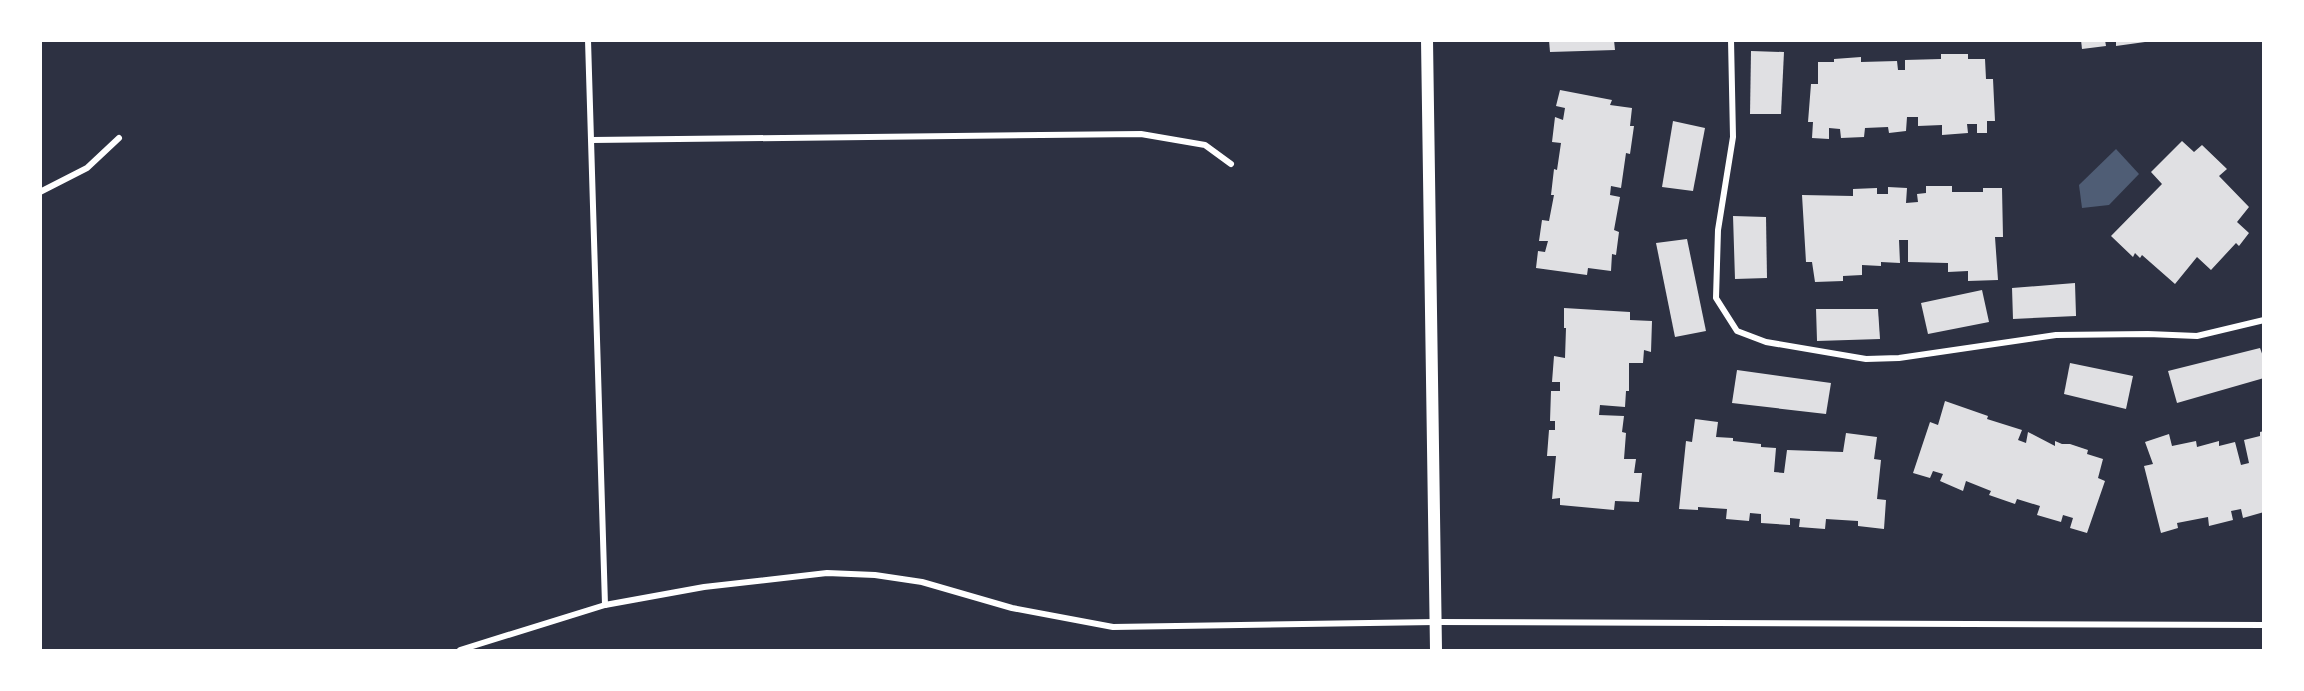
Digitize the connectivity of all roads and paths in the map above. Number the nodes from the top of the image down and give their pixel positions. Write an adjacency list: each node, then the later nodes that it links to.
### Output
1 (588, 40): 5 (street)
2 (1427, 40): 10 (main road)
3 (1731, 40): 8 (street)
4 (119, 138): 7 (street)
5 (591, 140): 6 (street); 9 (street)
6 (1231, 164)
7 (40, 192)
8 (2264, 320)
9 (605, 605): 10 (street); 12 (street)
10 (1435, 622): 11 (street); 13 (main road)
11 (2264, 625)
12 (460, 651)
13 (1436, 651)

